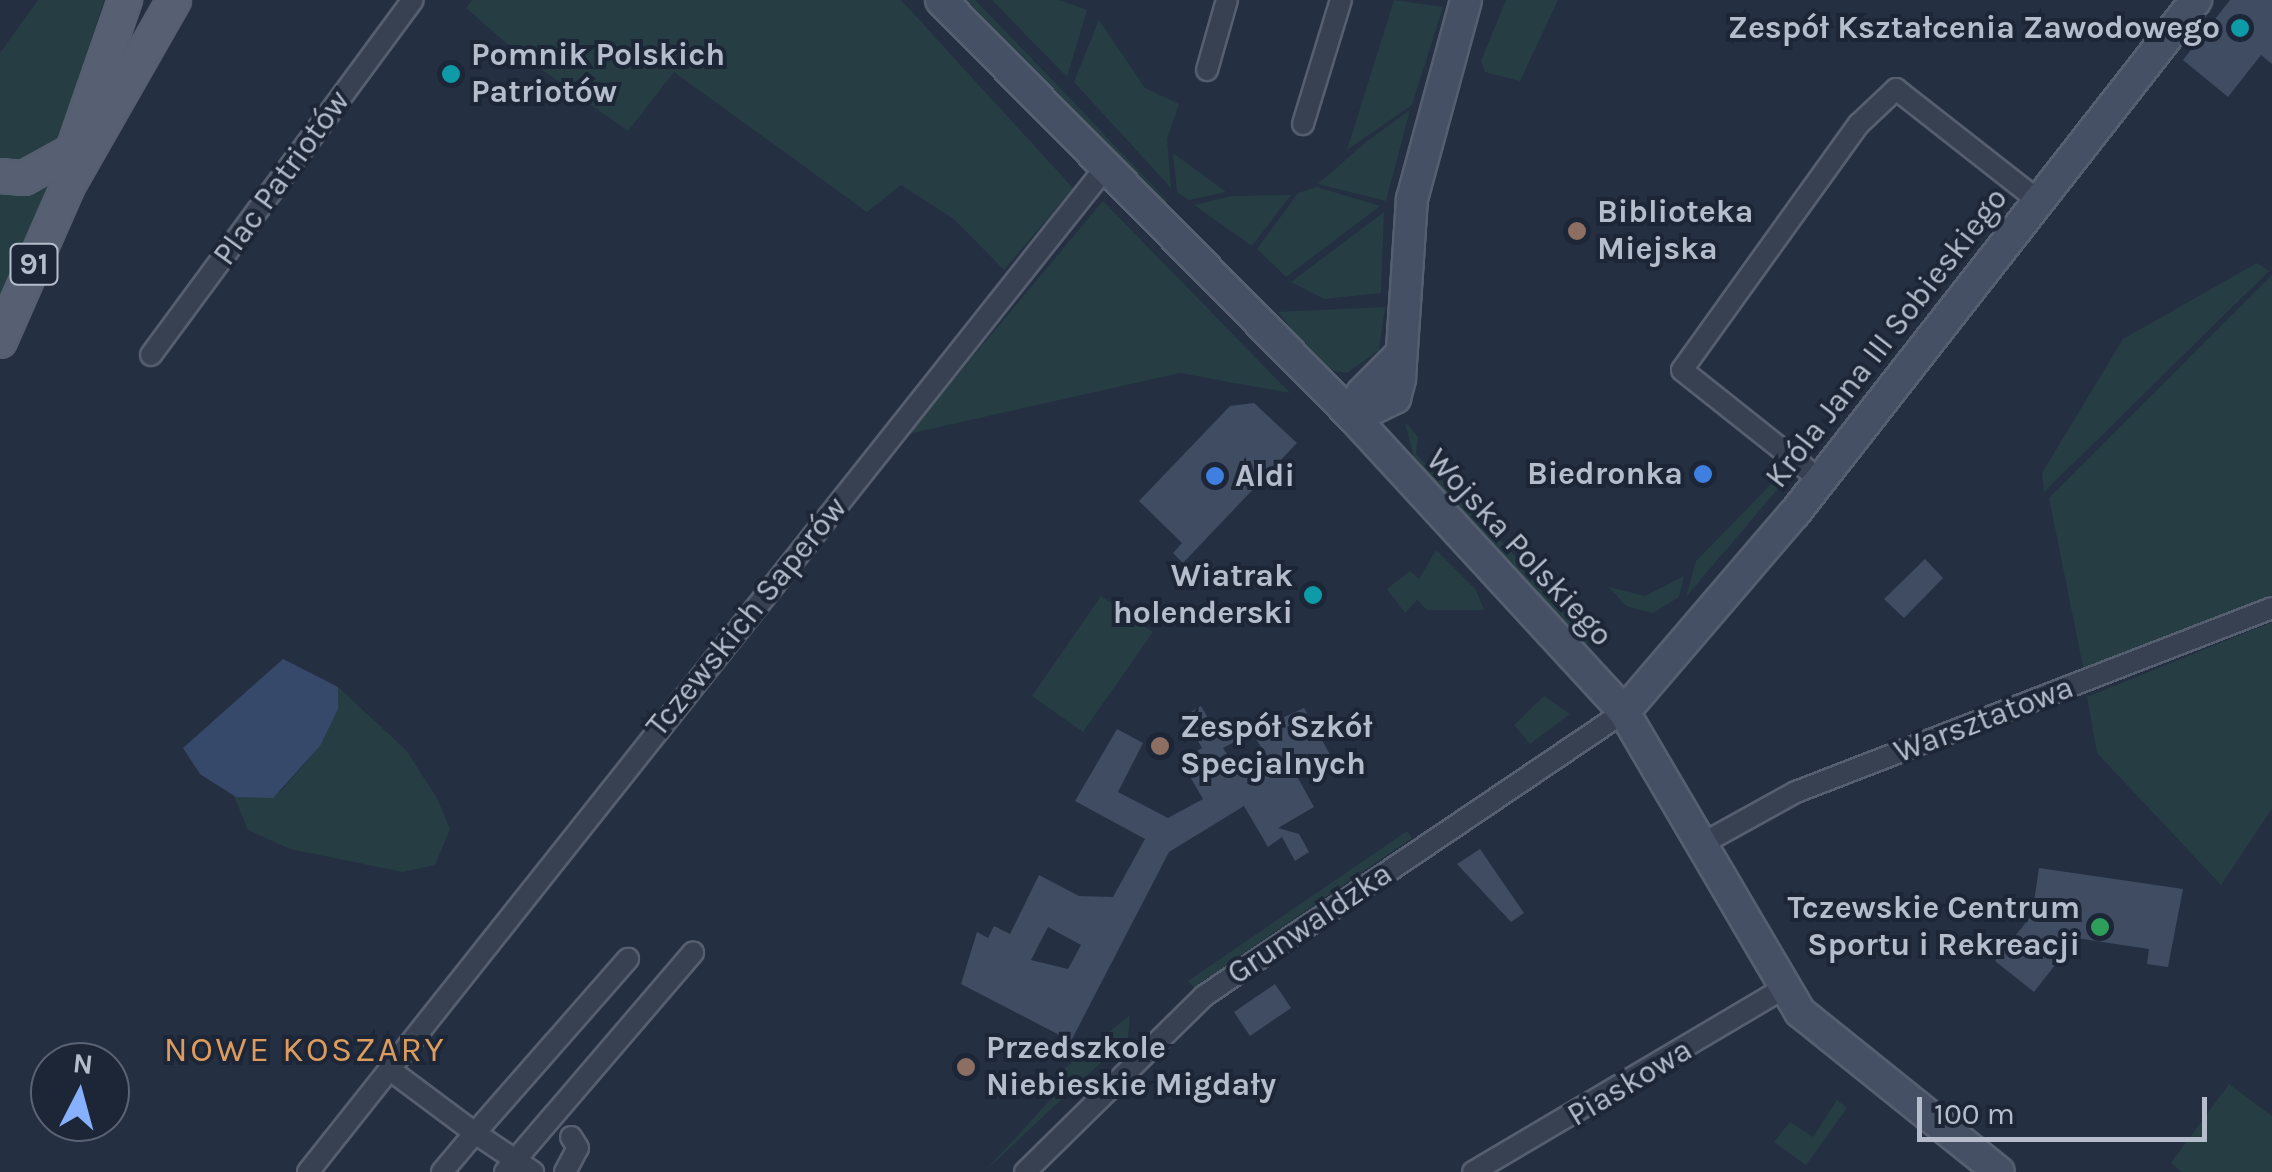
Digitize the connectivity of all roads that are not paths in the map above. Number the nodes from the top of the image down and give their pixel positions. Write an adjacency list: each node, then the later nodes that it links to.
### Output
1 (125, 0): 11 (main road, 91)
2 (174, 0): 14 (main road, 91)
3 (414, 0): 17 (street, Plac Patriotów)
4 (940, 0): 12 (street, Wojska Polskiego)
5 (1227, 0): 9 (street)
6 (1342, 0): 10 (street)
7 (1466, 0): 18 (street)
8 (2196, 0): 15 (street, Króla Jana III Sobieskiego)
9 (1207, 70)
10 (1302, 124)
11 (73, 151): 13 (main road); 14 (main road, 91)
12 (1106, 167): 18 (street, Wojska Polskiego); 26 (street, Tczewskich Saperów)
13 (0, 176)
14 (68, 186): 16 (main road, 91)
15 (2038, 202): 19 (street, Króla Jana III Sobieskiego); 19 (street)
16 (0, 341)
17 (151, 355)
18 (1354, 418): 21 (street, Wojska Polskiego)
19 (1819, 479): 21 (street, Króla Jana III Sobieskiego)
20 (2272, 608): 22 (street, Warsztatowa)
21 (1624, 712): 22 (street, Wojska Polskiego); 33 (street, Grunwaldzka)
22 (1702, 844): 25 (street, Wojska Polskiego)
23 (693, 953): 29 (street)
24 (628, 959): 27 (street)
25 (1784, 988): 34 (street, Piaskowa); 35 (street, Wojska Polskiego)
26 (389, 1069): 27 (street); 30 (street, Tczewskich Saperów)
27 (476, 1132): 29 (street); 31 (street)
28 (571, 1137): 32 (street)
29 (518, 1168)
30 (308, 1172)
31 (442, 1172)
32 (565, 1172)
33 (1025, 1172)
34 (1472, 1172)
35 (1999, 1172)

